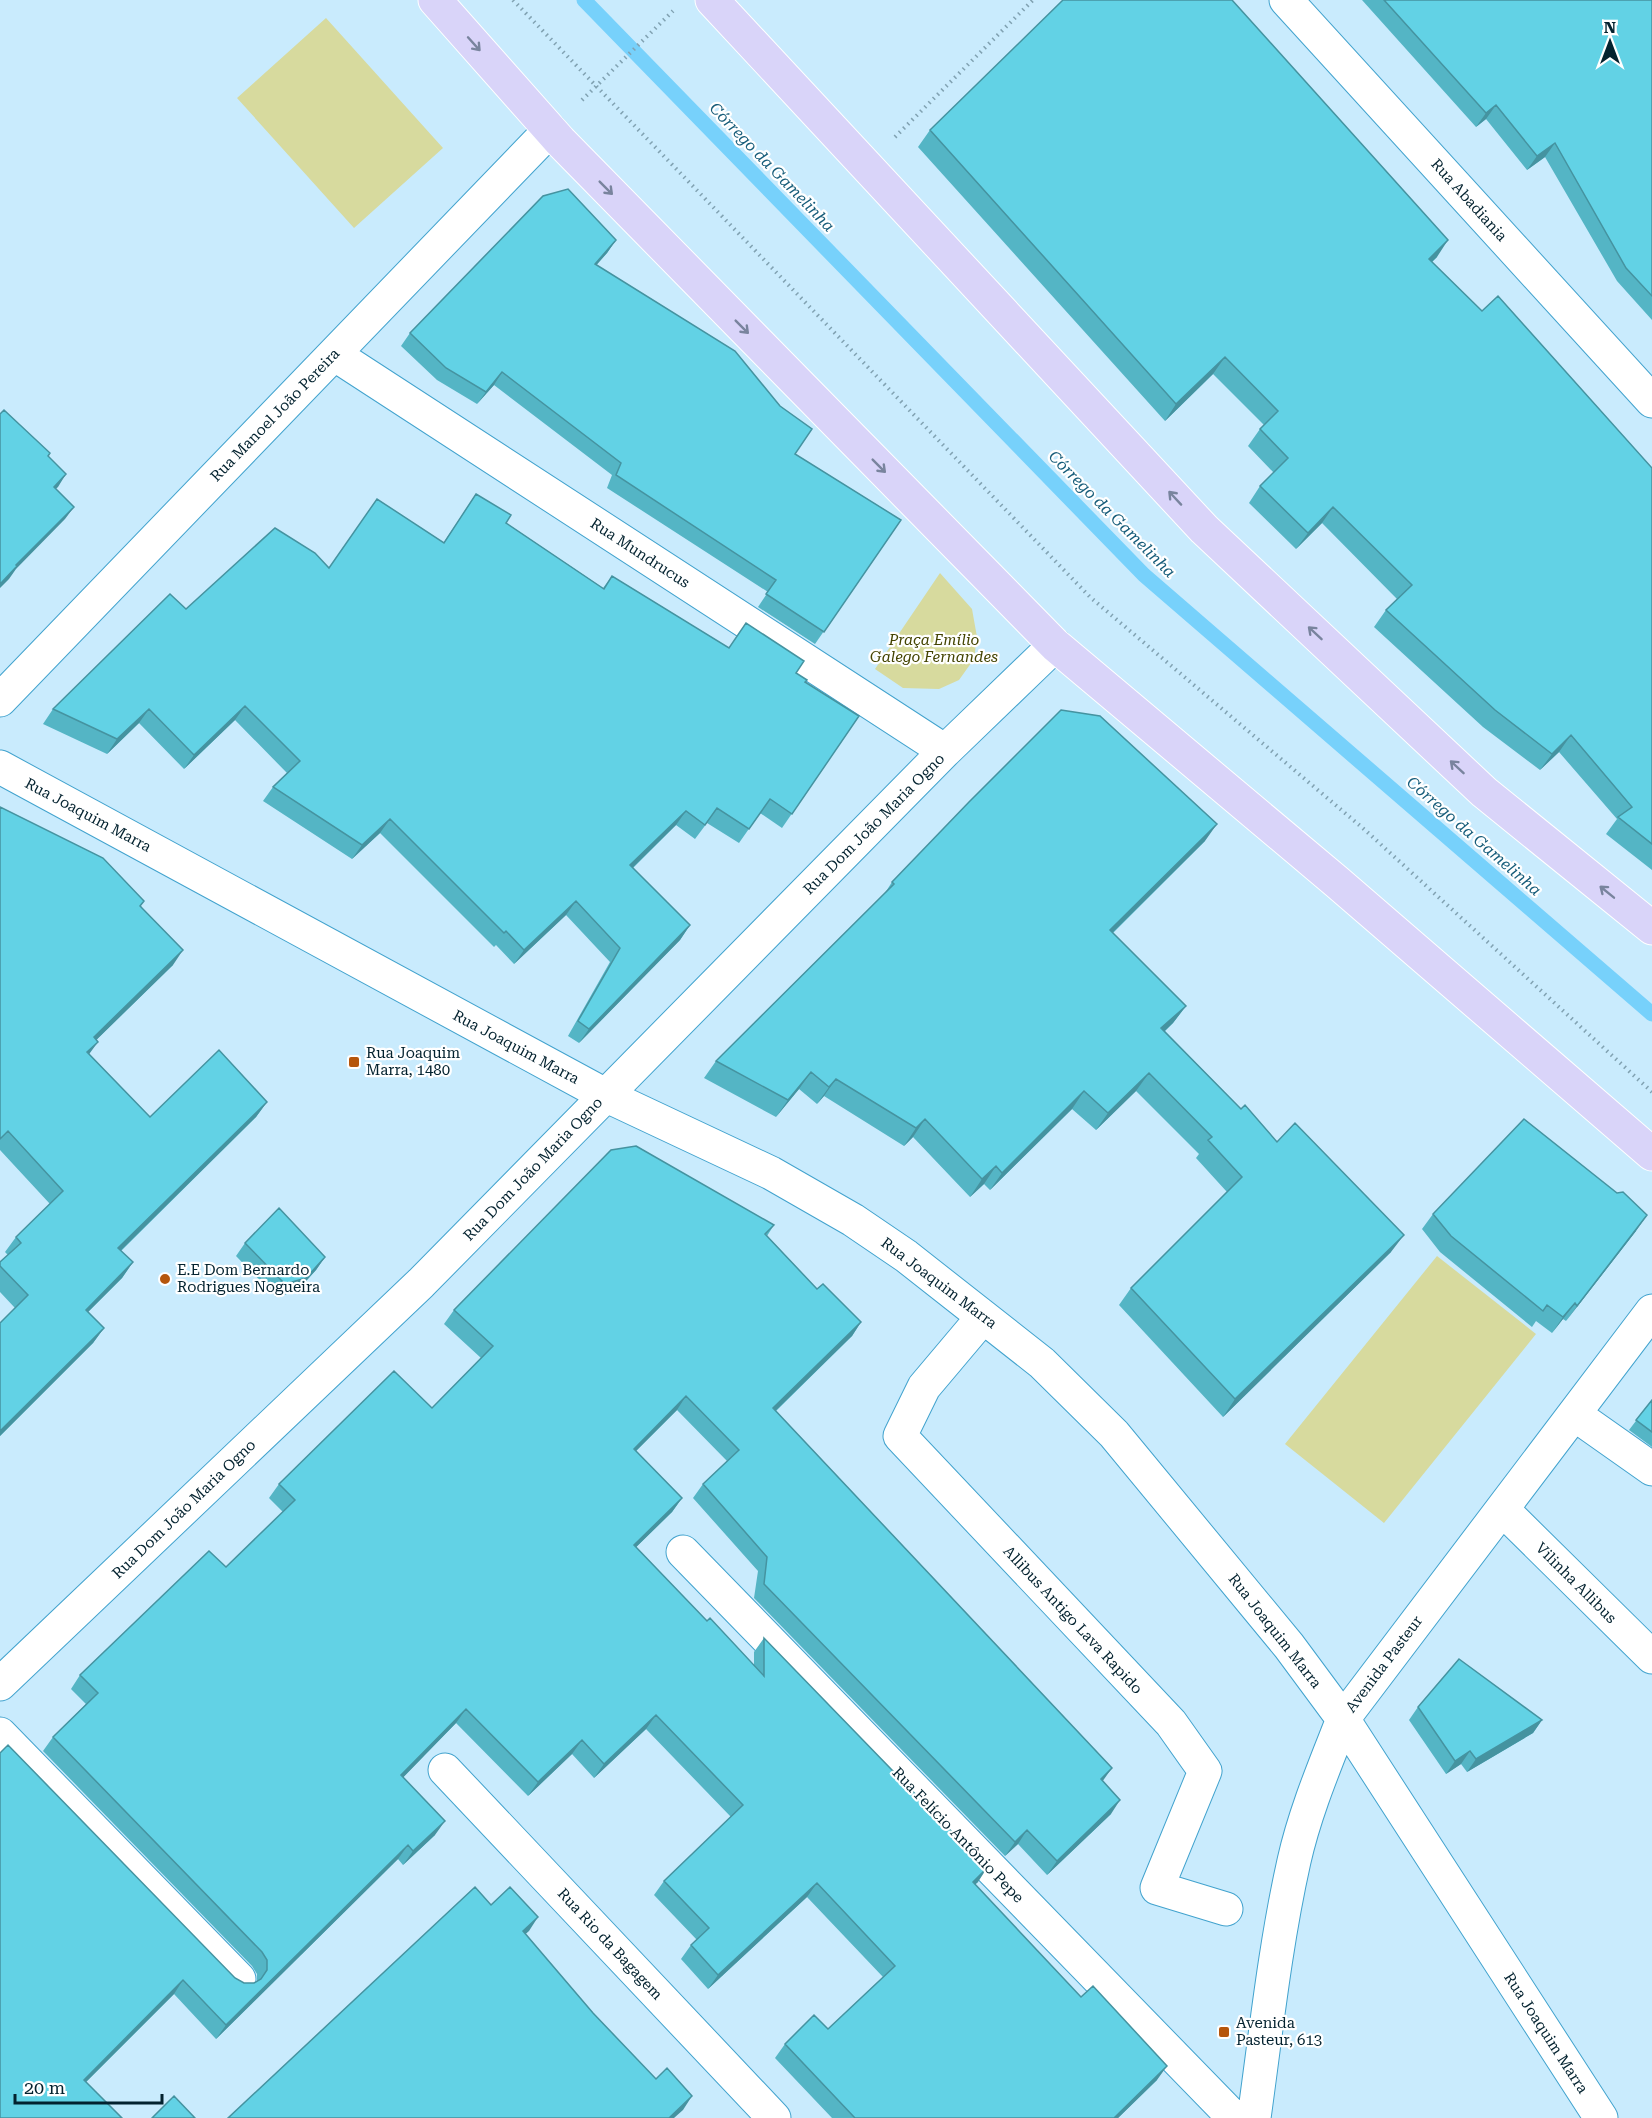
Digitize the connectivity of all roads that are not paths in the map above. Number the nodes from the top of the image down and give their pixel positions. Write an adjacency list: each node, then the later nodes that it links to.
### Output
1 (435, 0): 4 (main road, one-way to 4)
2 (712, 0): 11 (main road, one-way to 2)
3 (1286, 0): 6 (street, Rua Abadiania)
4 (550, 130): 5 (street, Rua Manoel João Pereira); 7 (main road, one-way to 7)
5 (334, 354): 8 (street, Rua Manoel João Pereira); 9 (street, Rua Mundrucus)
6 (1652, 401)
7 (1055, 645): 9 (street, Rua Dom João Maria Ogno); 13 (main road)
8 (0, 700)
9 (945, 751): 12 (street, Rua Dom João Maria Ogno)
10 (0, 767): 12 (street, Rua Joaquim Marra)
11 (1652, 928)
12 (605, 1095): 15 (street, Rua Joaquim Marra); 21 (street, Rua Dom João Maria Ogno)
13 (1652, 1154)
14 (1652, 1311): 16 (street, Avenida Pasteur)
15 (983, 1317): 22 (street, Rua Joaquim Marra); 25 (street, Allibus Antigo Lava Rapido)
16 (1574, 1413): 17 (street); 18 (street, Avenida Pasteur)
17 (1652, 1469)
18 (1502, 1509): 20 (street, Vilinha Allibus); 22 (street, Avenida Pasteur)
19 (683, 1552): 28 (street, Rua Felício Antônio Pepe)
20 (1652, 1657)
21 (0, 1684)
22 (1343, 1719): 29 (street, Avenida Pasteur); 30 (street, Rua Joaquim Marra)
23 (0, 1734): 26 (street)
24 (445, 1770): 27 (street, Rua Rio da Bagagem)
25 (1226, 1909)
26 (239, 1979)
27 (774, 2118)
28 (1234, 2118)
29 (1254, 2118)
30 (1600, 2118)

